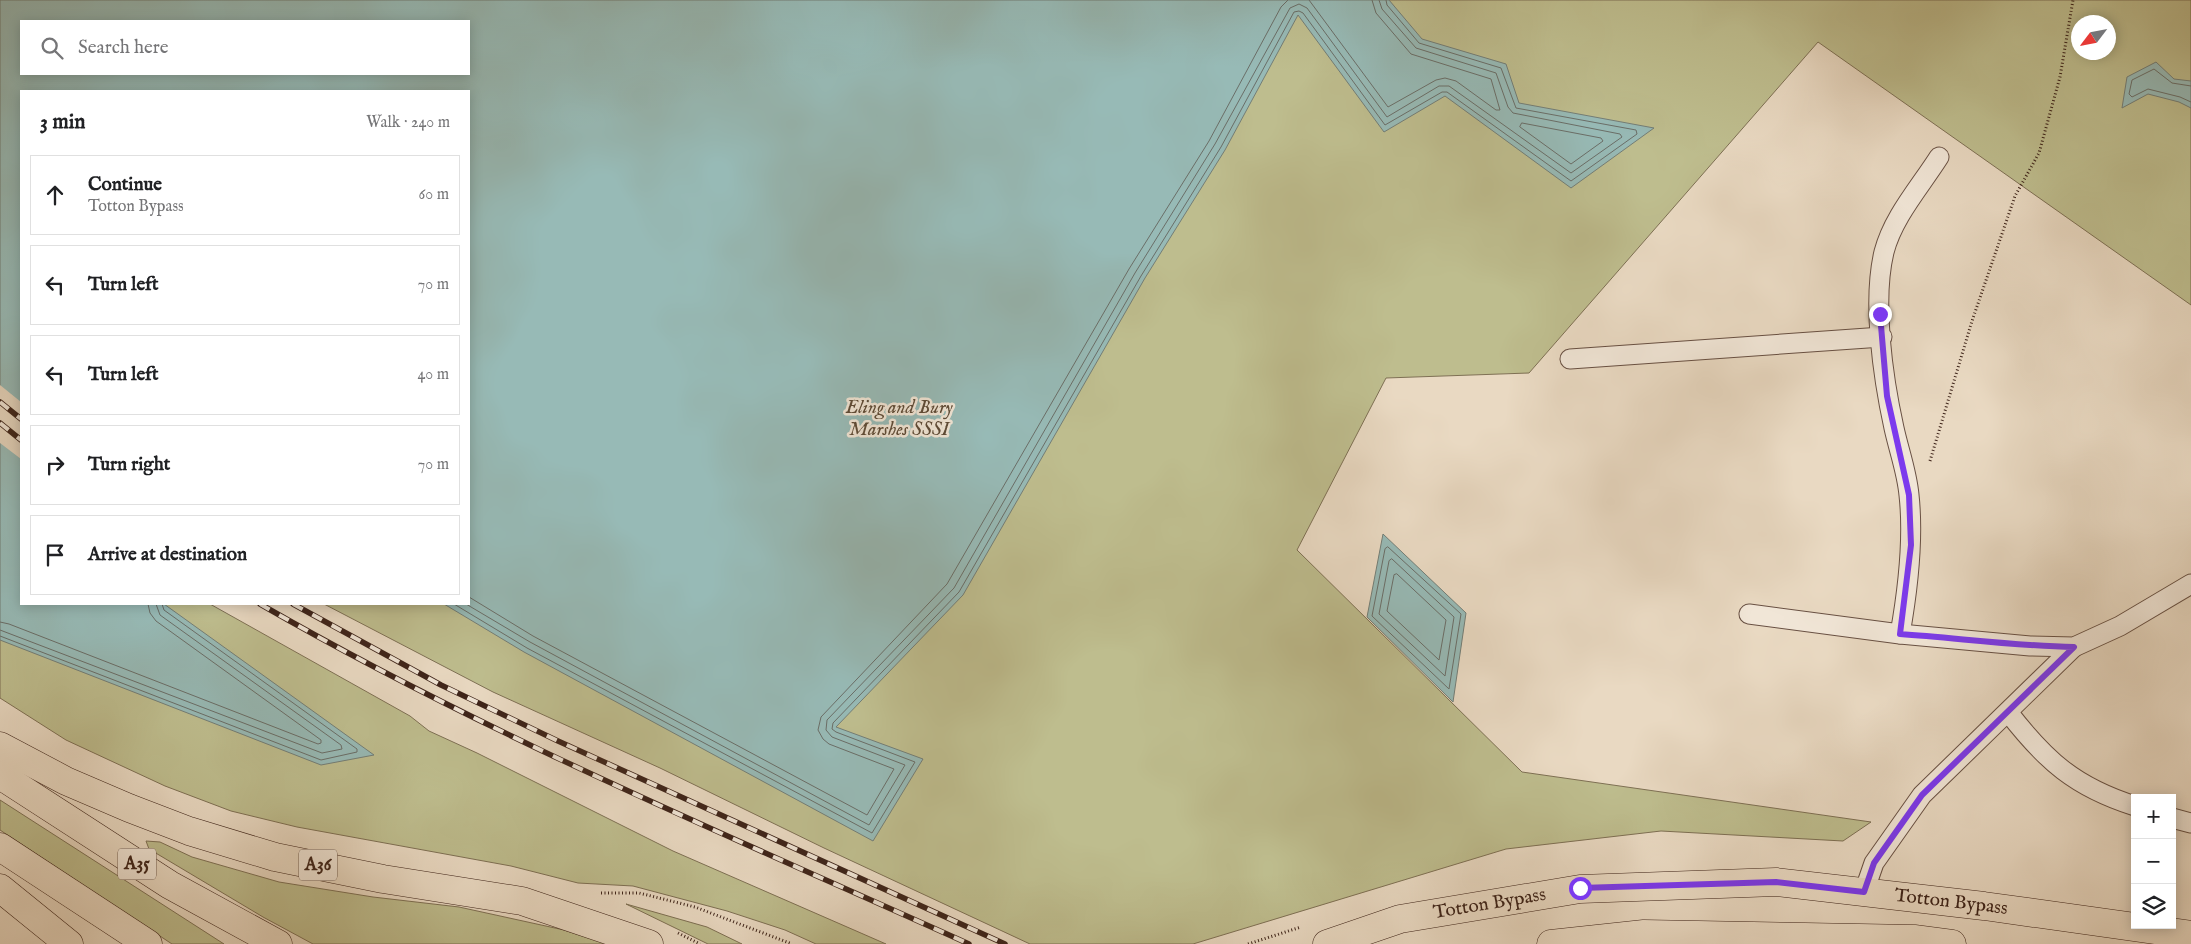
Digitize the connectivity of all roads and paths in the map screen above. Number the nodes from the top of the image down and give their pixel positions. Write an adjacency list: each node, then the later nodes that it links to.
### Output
1 (2073, 0): 5 (path)
2 (1939, 157): 3 (lane)
3 (1882, 337): 4 (lane); 8 (lane)
4 (1570, 359)
5 (1930, 463)
6 (2191, 584): 9 (lane)
7 (1749, 614): 8 (lane)
8 (1900, 634): 9 (lane)
9 (2074, 647): 10 (lane)
10 (2008, 712): 13 (lane); 18 (lane)
11 (0, 746): 24 (main road, A36)
12 (0, 775): 23 (main road, A35)
13 (2131, 805)
14 (2176, 819): 15 (lane)
15 (2191, 823)
16 (0, 847): 22 (main road)
17 (0, 888): 21 (main road)
18 (1864, 892): 20 (main road, Totton Bypass); 26 (main road, Totton Bypass)
19 (592, 894): 25 (path)
20 (2191, 935)
21 (70, 944)
22 (148, 944)
23 (278, 944)
24 (649, 944)
25 (792, 944)
26 (1327, 944)
27 (1551, 944): 28 (main road)
28 (1952, 944)

